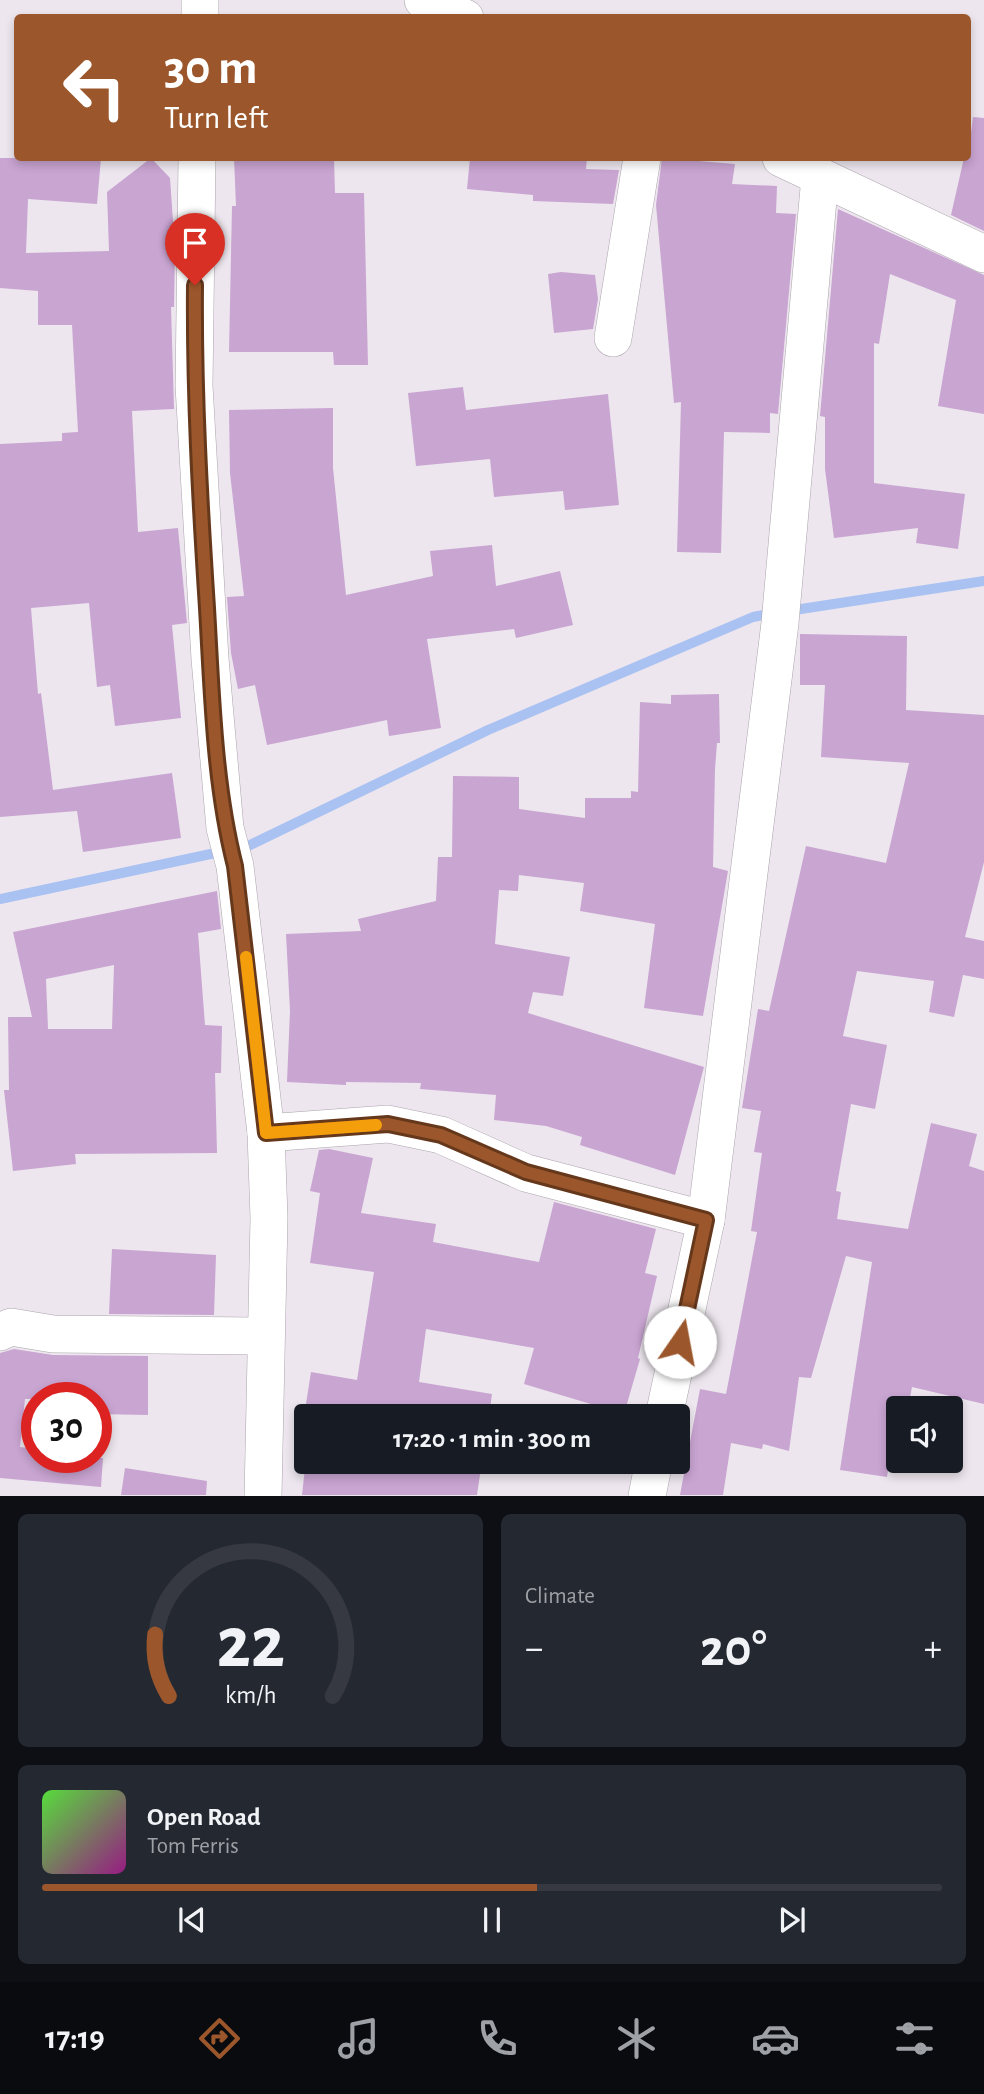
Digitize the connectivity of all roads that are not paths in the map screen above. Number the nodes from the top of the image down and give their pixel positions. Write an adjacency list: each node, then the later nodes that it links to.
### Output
1 (423, 0): 2 (street)
2 (456, 14)
3 (197, 161): 9 (street)
4 (642, 161): 8 (street)
5 (786, 161): 6 (street)
6 (820, 177): 7 (street); 10 (street)
7 (984, 254)
8 (613, 338)
9 (266, 1133): 10 (street); 12 (street)
10 (706, 1220): 13 (street)
11 (0, 1332): 12 (street)
12 (267, 1336): 15 (street)
13 (667, 1404)
14 (651, 1474): 16 (street)
15 (263, 1496)
16 (647, 1496)

